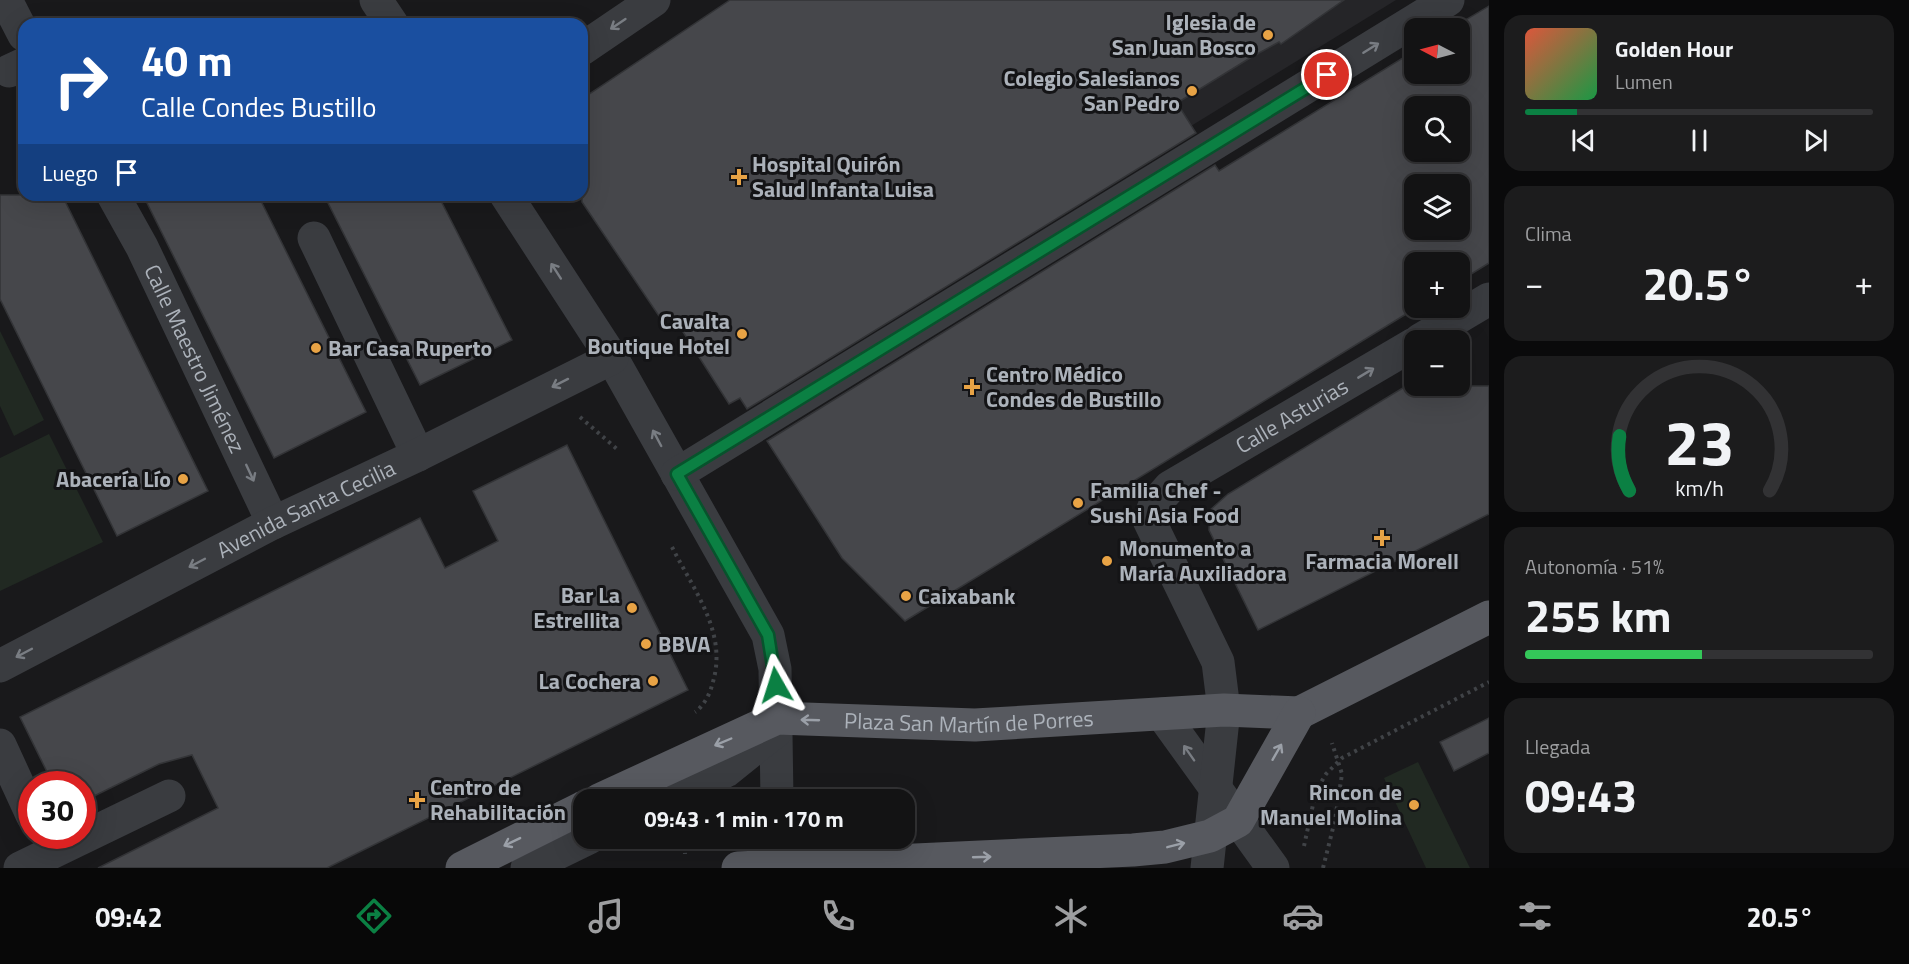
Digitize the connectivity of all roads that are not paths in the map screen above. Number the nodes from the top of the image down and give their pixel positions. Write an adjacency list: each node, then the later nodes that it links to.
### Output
1 (6, 0): 6 (street)
2 (376, 0): 5 (street)
3 (654, 0): 7 (street, one-way to 7)
4 (1448, 0): 16 (street, one-way to 4)
5 (388, 18)
6 (18, 23)
7 (588, 45)
8 (116, 201): 17 (street, Calle Maestro Jiménez, one-way to 17)
9 (510, 201): 14 (street, one-way to 9)
10 (314, 238): 15 (street)
11 (1489, 299): 12 (street)
12 (1437, 330)
13 (1404, 350): 20 (street, Calle Asturias, one-way to 13)
14 (612, 358): 15 (street, Avenida Santa Cecilia, one-way to 15); 16 (street, one-way to 14)
15 (418, 455): 17 (street, Avenida Santa Cecilia)
16 (677, 474): 23 (street)
17 (273, 522): 19 (street, Avenida Santa Cecilia, one-way to 19)
18 (1489, 617): 21 (main road)
19 (0, 666)
20 (1224, 710): 21 (main road, Plaza San Martín de Porres); 22 (main road, Plaza San Martín de Porres); 29 (street)
21 (1299, 713): 32 (main road, one-way to 21)
22 (1162, 714): 23 (main road, Plaza San Martín de Porres, one-way to 23); 29 (street, one-way to 22)
23 (777, 725): 26 (main road, one-way to 26); 27 (street); 28 (street)
24 (0, 745): 25 (street)
25 (18, 784)
26 (625, 789)
27 (692, 789)
28 (777, 789)
29 (1215, 790): 32 (street)
30 (170, 796): 34 (street)
31 (573, 812): 36 (main road, one-way to 36)
32 (1224, 829): 35 (main road, one-way to 32); 39 (street); 40 (street)
33 (573, 846): 37 (street)
34 (37, 853)
35 (776, 857): 38 (main road)
36 (462, 868)
37 (527, 868)
38 (738, 868)
39 (1208, 868)
40 (1273, 868)

